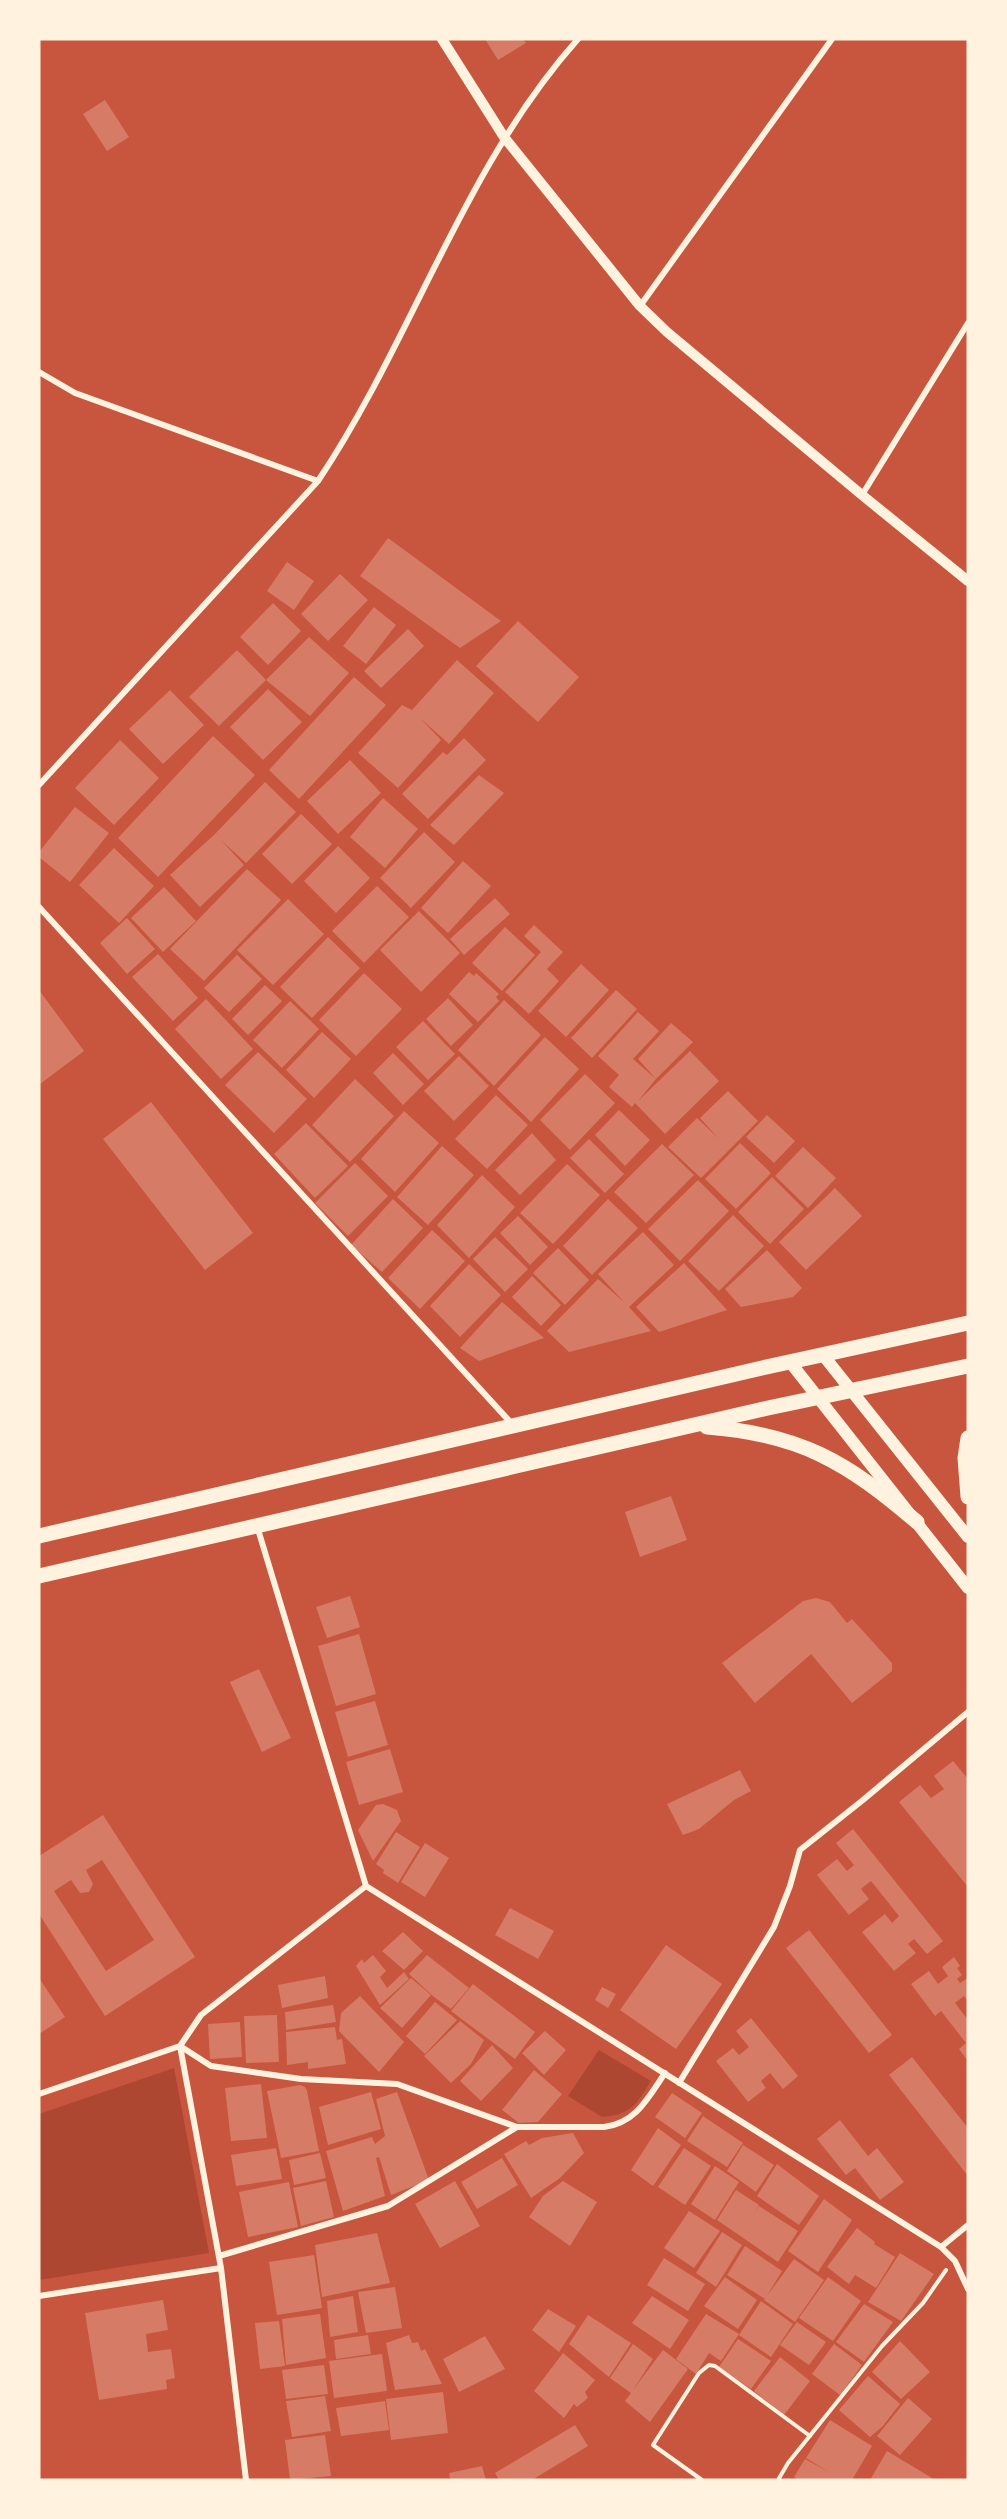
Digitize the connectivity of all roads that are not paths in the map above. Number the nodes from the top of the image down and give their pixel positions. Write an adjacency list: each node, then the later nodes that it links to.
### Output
1 (442, 39): 4 (street)
2 (578, 39): 4 (street)
3 (832, 39): 5 (street)
4 (504, 137): 5 (street); 8 (street)
5 (640, 306): 9 (street)
6 (968, 323): 9 (street)
7 (39, 372): 8 (street)
8 (318, 481): 11 (street)
9 (862, 495): 10 (street)
10 (968, 581)
11 (39, 785)
12 (39, 907): 19 (street)
13 (968, 1323): 14 (main road)
14 (823, 1355): 15 (main road); 17 (main road)
15 (790, 1362): 18 (main road); 19 (main road)
16 (968, 1366): 17 (main road)
17 (851, 1391): 18 (main road); 26 (main road)
18 (818, 1398): 20 (main road); 23 (main road)
19 (514, 1426): 25 (main road)
20 (692, 1426): 23 (main road); 24 (main road)
21 (968, 1438): 22 (main road)
22 (968, 1497)
23 (917, 1522): 28 (main road)
24 (257, 1526): 27 (main road); 30 (street)
25 (39, 1536)
26 (968, 1537)
27 (39, 1576)
28 (968, 1588)
29 (968, 1712): 33 (street)
30 (366, 1886): 31 (street); 32 (street)
31 (180, 2046): 34 (street); 35 (street); 38 (street)
32 (665, 2073): 33 (street); 35 (street)
33 (679, 2083): 37 (street)
34 (39, 2094)
35 (517, 2127): 38 (street)
36 (968, 2225): 37 (street)
37 (941, 2247): 40 (street)
38 (219, 2256): 39 (street)
39 (221, 2268): 41 (street); 42 (street)
40 (968, 2289)
41 (39, 2296)
42 (246, 2480)

